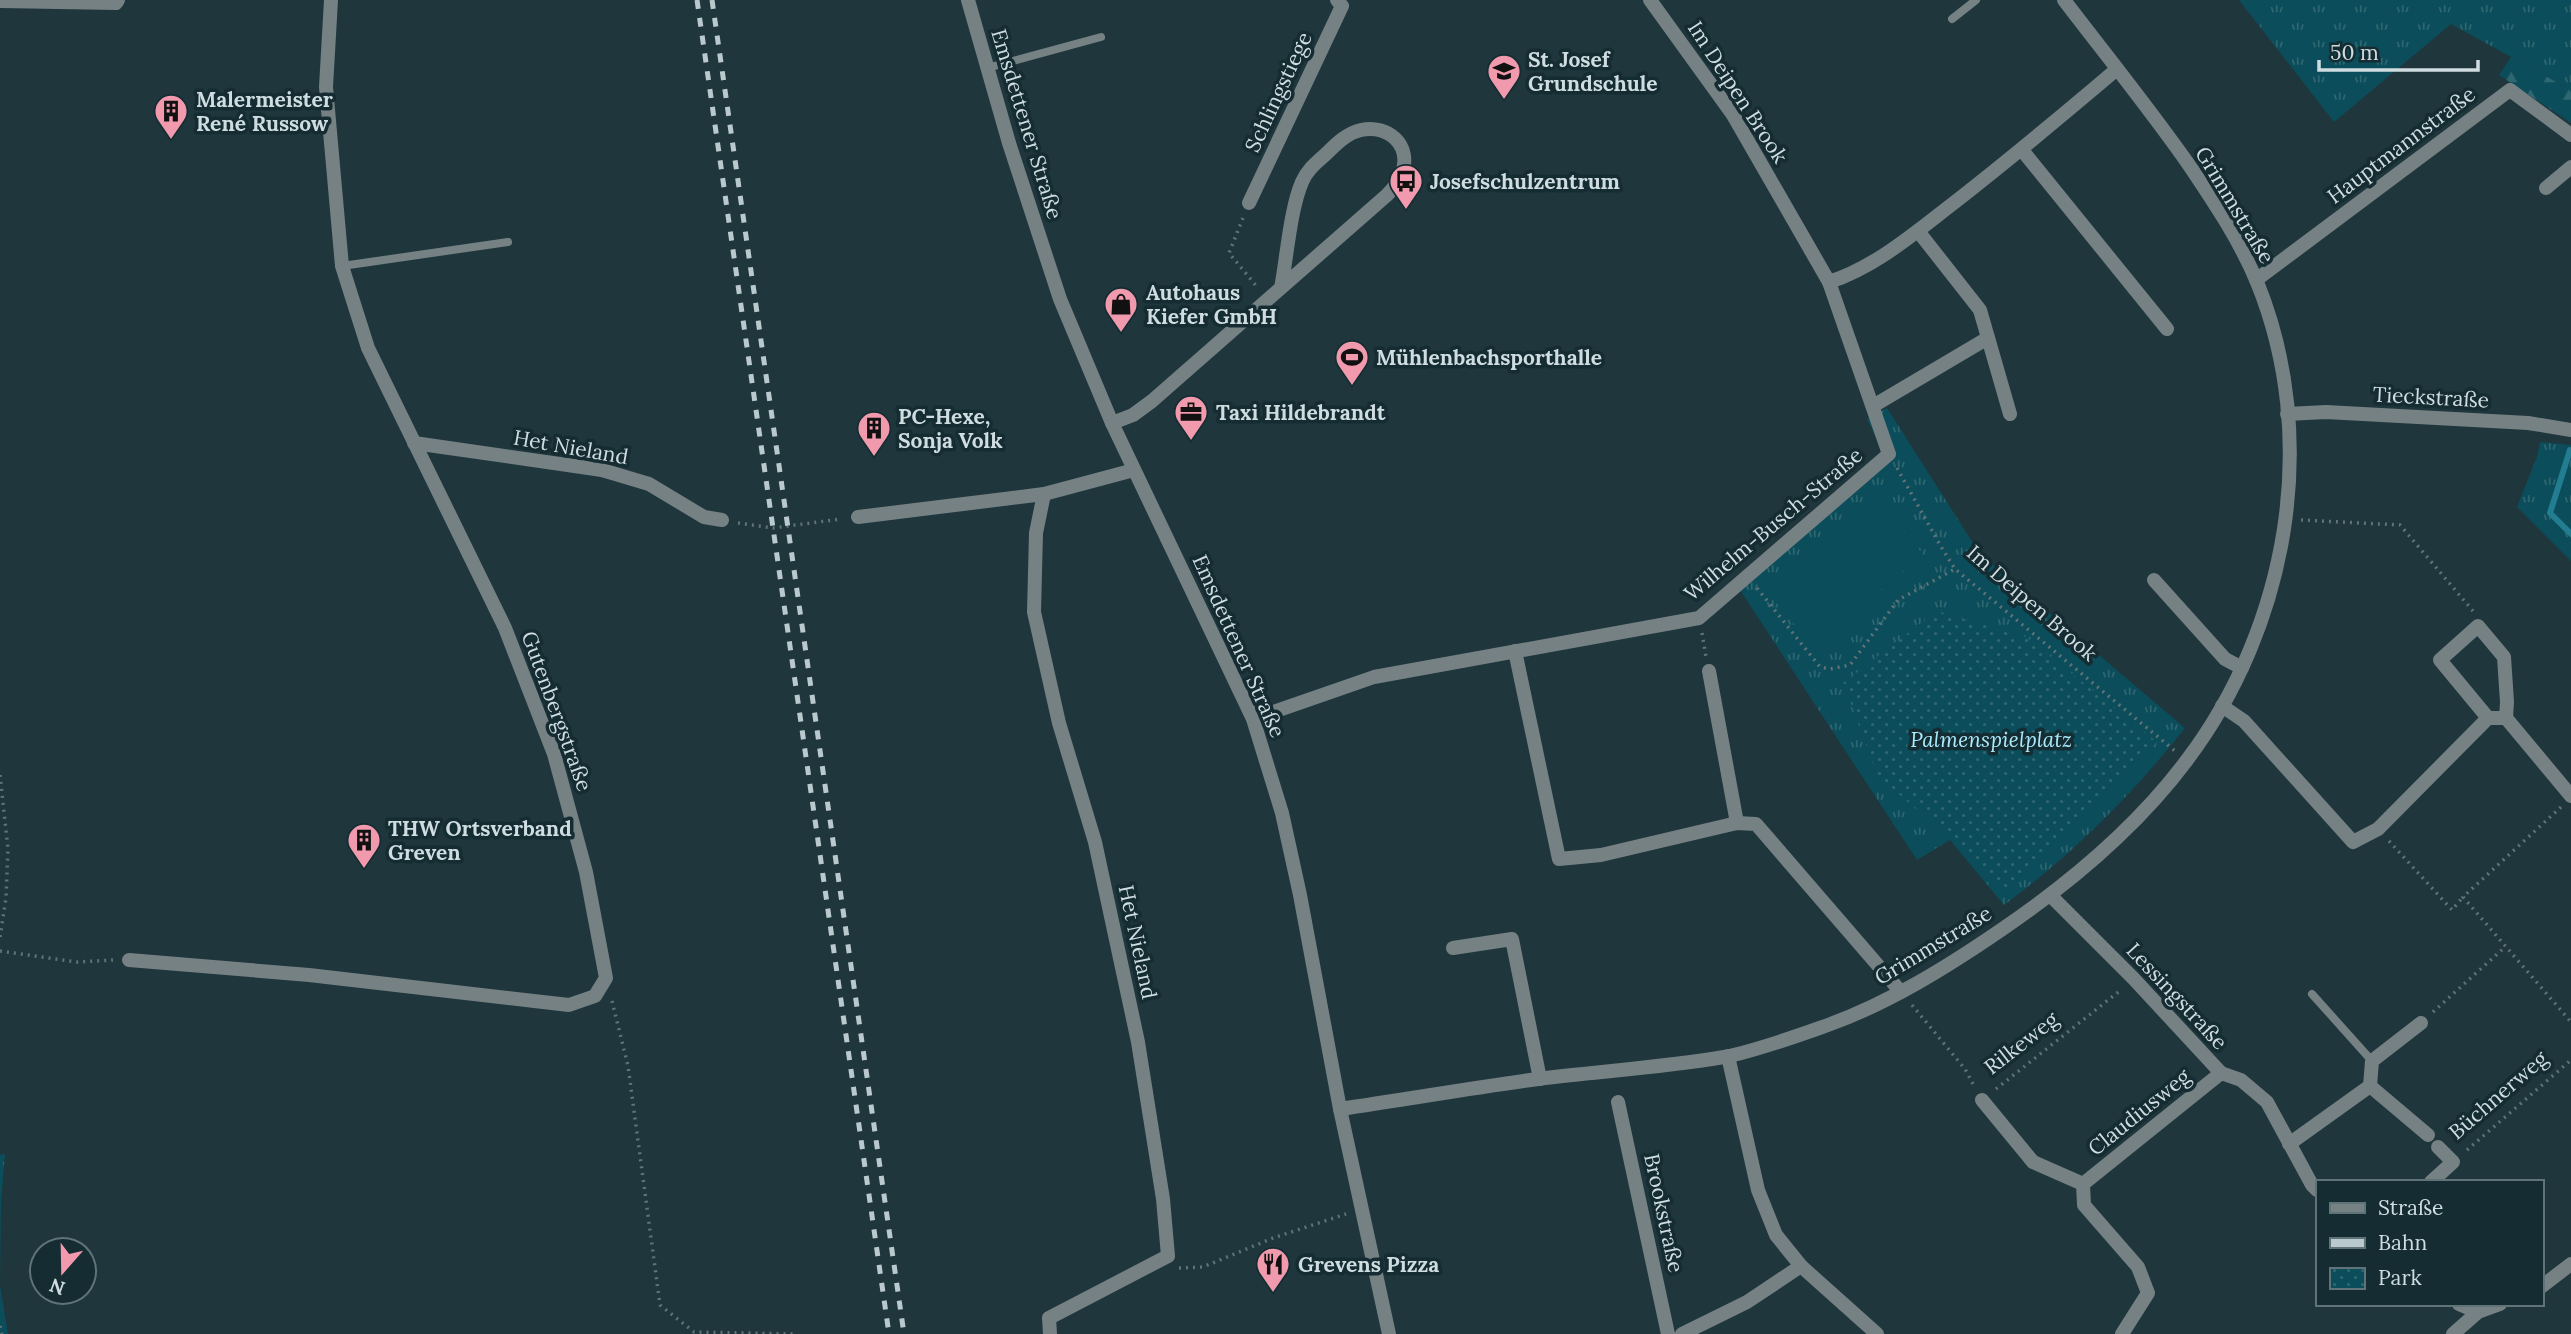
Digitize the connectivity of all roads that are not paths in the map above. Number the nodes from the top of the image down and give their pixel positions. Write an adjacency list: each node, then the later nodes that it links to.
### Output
1 (118, 0): 8 (street)
2 (331, 0): 20 (street, Gutenbergstraße)
3 (968, 0): 11 (street, Emsdettener Straße)
4 (1337, 0): 17 (street, Schlingstiege)
5 (1650, 0): 22 (street, Im Deipen Brook)
6 (1976, 0): 9 (lane)
7 (2064, 0): 12 (street, Grimmstraße)
8 (0, 1)
9 (1952, 19)
10 (1101, 37): 11 (lane)
11 (987, 68): 29 (street, Emsdettener Straße)
12 (2117, 69): 14 (street); 21 (street, Grimmstraße)
13 (2571, 135): 21 (street, Hauptmannstraße)
14 (2022, 150): 18 (street); 24 (street)
15 (2571, 167): 16 (street)
16 (2546, 188)
17 (1249, 203)
18 (1918, 231): 22 (street); 25 (street)
19 (508, 242): 20 (lane)
20 (342, 265): 31 (street, Gutenbergstraße)
21 (2256, 280): 28 (street, Grimmstraße)
22 (1829, 282): 26 (street, Im Deipen Brook)
23 (1281, 288): 23 (street); 29 (street)
24 (2167, 329)
25 (1988, 338): 26 (street); 27 (street)
26 (1873, 407): 32 (street, Im Deipen Brook)
27 (2010, 414)
28 (2287, 414): 30 (street, Tieckstraße); 39 (street, Grimmstraße)
29 (1112, 424): 33 (street, Emsdettener Straße)
30 (2571, 430)
31 (414, 443): 36 (street, Het Nieland); 49 (street, Gutenbergstraße)
32 (1889, 454): 38 (street, Wilhelm-Busch-Straße)
33 (1135, 470): 34 (street); 44 (street, Emsdettener Straße)
34 (1044, 494): 35 (street); 73 (street, Het Nieland)
35 (858, 517)
36 (722, 520)
37 (2154, 580): 39 (street)
38 (1515, 650): 44 (street, Wilhelm-Busch-Straße); 46 (street)
39 (2242, 668): 41 (street, Grimmstraße)
40 (1709, 671): 46 (street)
41 (2222, 706): 42 (street); 47 (street, Grimmstraße)
42 (2488, 718): 43 (street); 43 (street)
43 (2505, 718): 45 (street)
44 (1253, 719): 60 (street, Emsdettener Straße)
45 (2566, 801)
46 (1737, 823): 50 (street)
47 (2051, 896): 50 (street, Grimmstraße); 55 (street, Lessingstraße)
48 (1453, 948): 56 (street)
49 (129, 960)
50 (1901, 992): 53 (street, Grimmstraße)
51 (2312, 994): 54 (lane)
52 (2421, 1023): 54 (street)
53 (1728, 1056): 56 (street, Grimmstraße); 68 (street)
54 (2372, 1061): 57 (street)
55 (2221, 1073): 62 (street, Lessingstraße); 65 (street, Claudiusweg)
56 (1540, 1079): 60 (street, Grimmstraße)
57 (2370, 1086): 61 (street, Büchnerweg); 62 (street)
58 (1982, 1100): 65 (street, Rilkeweg)
59 (1618, 1102): 75 (street, Brookstraße)
60 (1340, 1109): 74 (street, Emsdettener Straße)
61 (2428, 1135)
62 (2289, 1144): 66 (street, Lessingstraße)
63 (2438, 1147): 64 (street, Büchnerweg)
64 (2433, 1180)
65 (2083, 1184): 78 (street)
66 (2316, 1188)
67 (2571, 1264): 69 (street)
68 (1801, 1265): 76 (street); 77 (street)
69 (2543, 1285)
70 (2464, 1306): 72 (street)
71 (2494, 1306): 72 (street)
72 (2478, 1312): 79 (street)
73 (1050, 1334)
74 (1389, 1334)
75 (1668, 1334)
76 (1682, 1334)
77 (1877, 1334)
78 (2122, 1334)
79 (2452, 1334)

